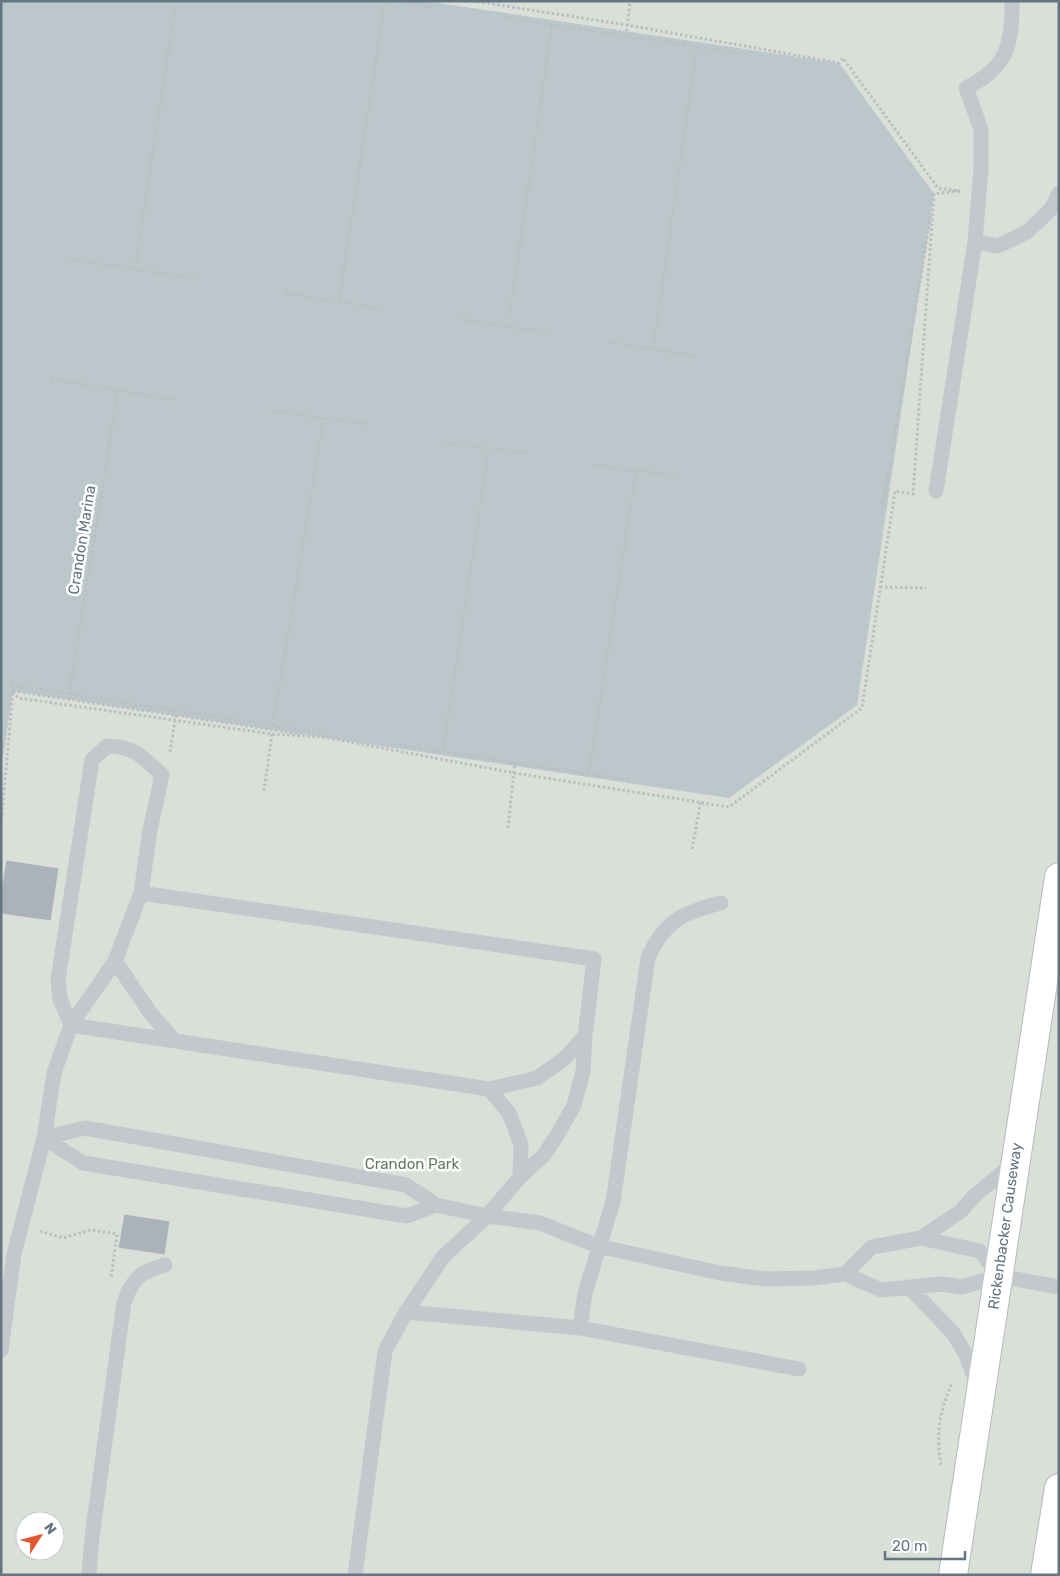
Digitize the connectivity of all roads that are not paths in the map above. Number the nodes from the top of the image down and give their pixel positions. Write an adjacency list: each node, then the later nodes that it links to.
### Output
1 (1012, 1): 3 (lane)
2 (1059, 193): 3 (lane)
3 (975, 242): 4 (lane)
4 (936, 491)
5 (1059, 877): 14 (main road, Rickenbacker Causeway)
6 (141, 893): 8 (lane); 9 (lane); 10 (lane)
7 (721, 903): 19 (lane)
8 (115, 961): 9 (lane); 11 (lane)
9 (71, 1026): 11 (lane); 13 (lane)
10 (585, 1036): 12 (lane); 15 (lane)
11 (174, 1041): 12 (lane)
12 (489, 1089): 15 (lane)
13 (44, 1138): 16 (lane); 16 (lane); 20 (lane)
14 (1014, 1164): 18 (lane); 23 (main road, Rickenbacker Causeway)
15 (520, 1177): 17 (lane)
16 (436, 1205): 17 (lane)
17 (486, 1216): 19 (lane); 27 (lane)
18 (921, 1238): 22 (lane); 23 (lane)
19 (598, 1246): 22 (lane); 28 (lane)
20 (8, 1253): 26 (lane)
21 (165, 1265): 33 (lane)
22 (845, 1274): 25 (lane)
23 (999, 1276): 24 (lane); 25 (lane); 31 (main road, Rickenbacker Causeway)
24 (1059, 1287)
25 (911, 1289): 31 (lane)
26 (5, 1301): 29 (lane)
27 (406, 1312): 28 (lane); 34 (lane)
28 (580, 1328): 30 (lane)
29 (1, 1350)
30 (799, 1369)
31 (980, 1393): 35 (main road, Rickenbacker Causeway)
32 (1059, 1488): 36 (main road)
33 (90, 1575)
34 (355, 1575)
35 (953, 1575)
36 (1046, 1575)

